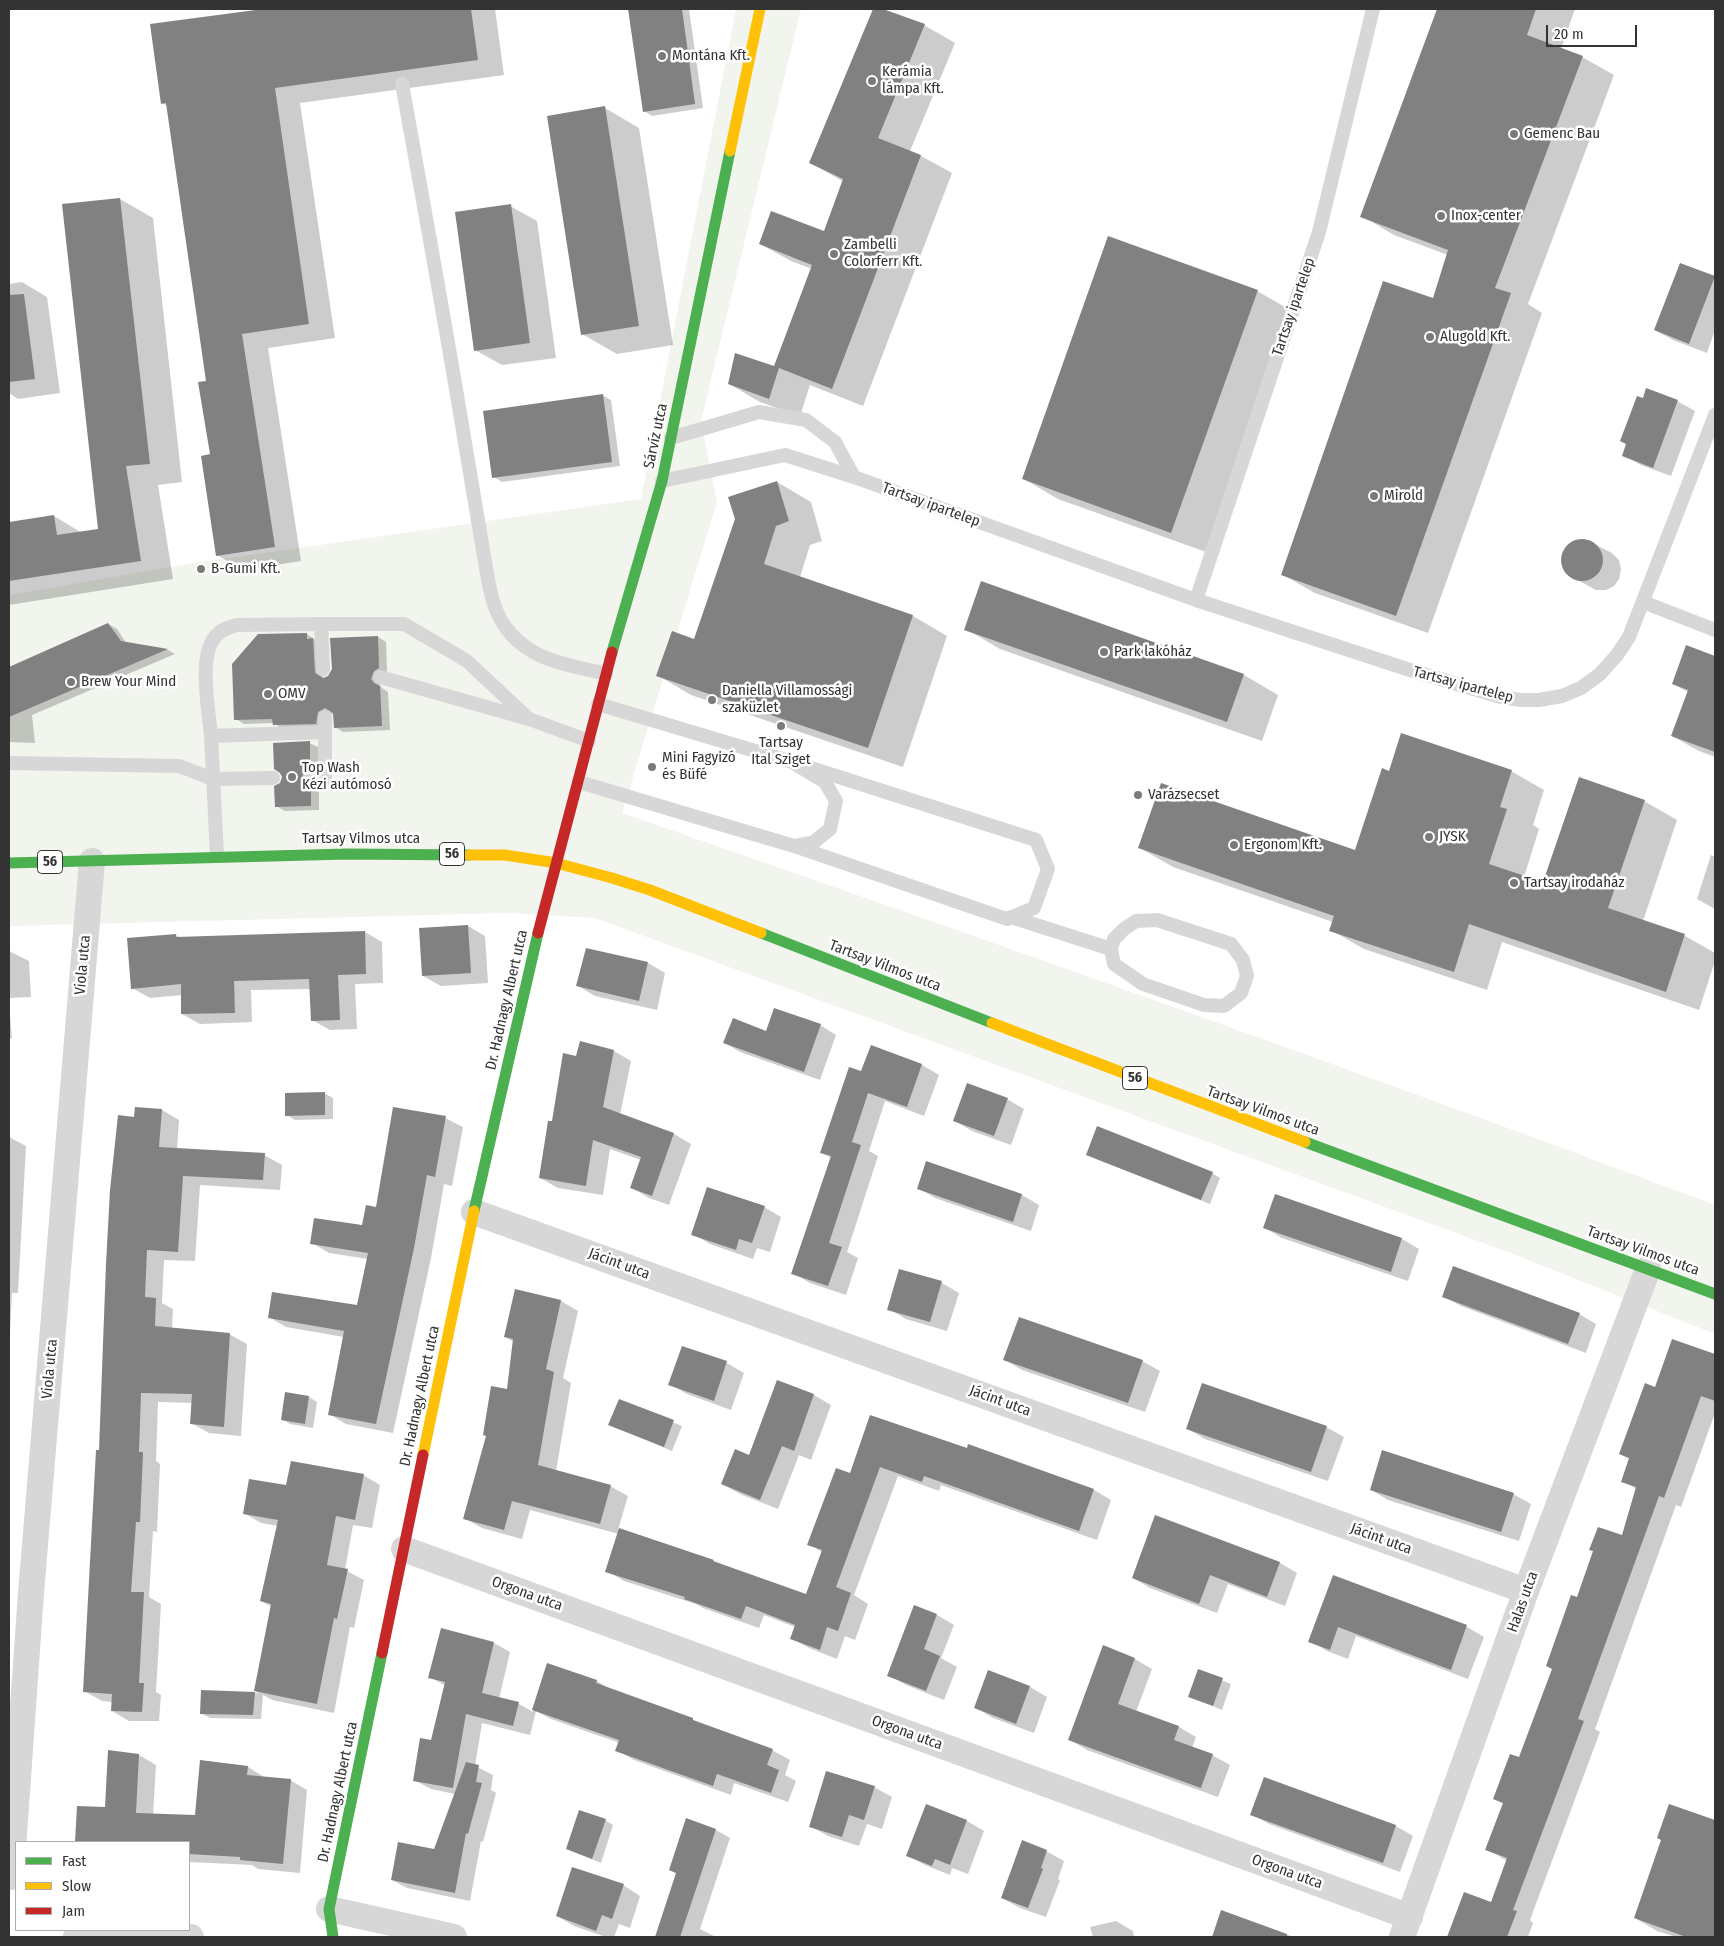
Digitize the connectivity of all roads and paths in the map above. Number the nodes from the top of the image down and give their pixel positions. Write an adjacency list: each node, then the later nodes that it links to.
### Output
1 (760, 9): 5 (street, Sárvíz utca)
2 (1373, 9): 8 (lane, Tartsay ipartelep)
3 (402, 84): 13 (lane)
4 (1715, 415): 9 (lane, Tartsay ipartelep)
5 (671, 438): 6 (lane); 7 (street, Sárvíz utca)
6 (854, 477): 7 (lane, Tartsay ipartelep); 8 (lane, Tartsay ipartelep)
7 (662, 481): 13 (street, Sárvíz utca)
8 (1196, 600): 9 (lane, Tartsay ipartelep)
9 (1643, 602): 11 (lane)
10 (321, 624): 12 (lane); 16 (lane); 17 (lane)
11 (1715, 630)
12 (323, 668)
13 (606, 674): 15 (street, Sárvíz utca)
14 (380, 677): 16 (lane)
15 (598, 704): 18 (street, Sárvíz utca); 19 (lane)
16 (529, 719): 18 (lane)
17 (211, 736): 21 (lane); 23 (lane)
18 (588, 741): 24 (street, Sárvíz utca)
19 (792, 762): 25 (lane); 30 (lane)
20 (9, 764): 23 (lane)
21 (311, 777)
22 (273, 778): 23 (lane)
23 (213, 779): 26 (lane)
24 (578, 782): 25 (lane); 29 (street, Sárvíz utca)
25 (794, 846): 30 (lane)
26 (217, 856): 27 (street, Tartsay Vilmos utca / 56); 29 (street, Tartsay Vilmos utca / 56)
27 (92, 861): 28 (street, Tartsay Vilmos utca / 56); 37 (street, Viola utca)
28 (9, 863)
29 (556, 863): 32 (street, Dr. Hadnagy Albert utca); 33 (street, Tartsay Vilmos utca / 56)
30 (1011, 917): 31 (lane)
31 (1111, 949): 31 (lane)
32 (474, 1212): 35 (street, Dr. Hadnagy Albert utca); 36 (street, Jácint utca)
33 (1648, 1269): 34 (street, Tartsay Vilmos utca / 56); 36 (street, Halas utca)
34 (1715, 1294)
35 (404, 1549): 38 (street, Dr. Hadnagy Albert utca); 39 (street, Orgona utca)
36 (1526, 1591): 39 (street, Halas utca)
37 (11, 1877)
38 (329, 1909): 42 (street, Dr. Hadnagy Albert utca); 43 (street)
39 (1406, 1927)
40 (76, 1937): 41 (street)
41 (191, 1937)
42 (333, 1937)
43 (454, 1937)

